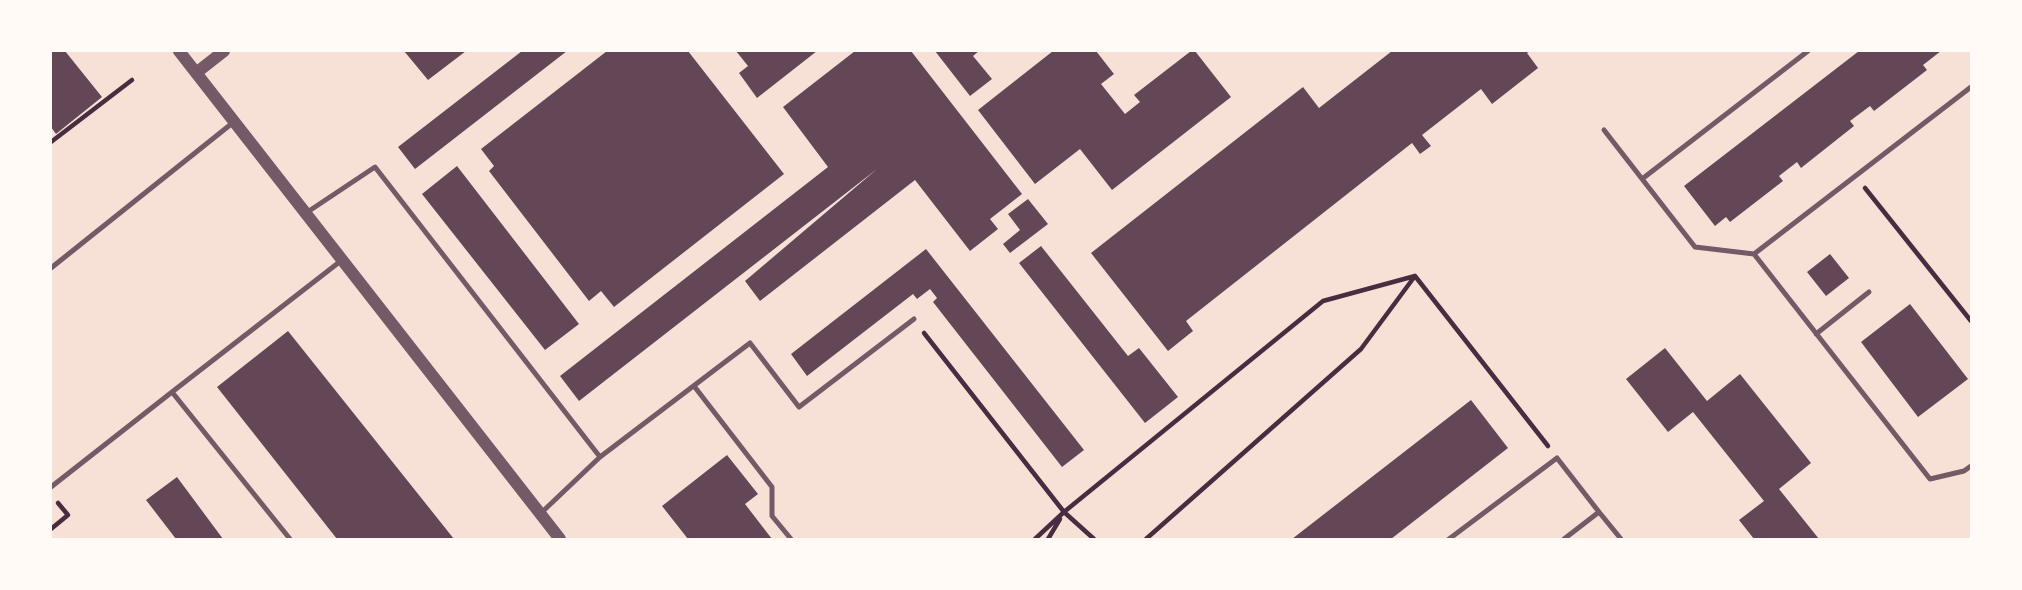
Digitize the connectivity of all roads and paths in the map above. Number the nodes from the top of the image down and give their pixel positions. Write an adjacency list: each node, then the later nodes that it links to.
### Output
1 (179, 51): 4 (street)
2 (224, 51): 4 (street)
3 (1808, 51): 11 (lane)
4 (196, 73): 7 (street)
5 (132, 80): 9 (path)
6 (1971, 87): 10 (lane)
7 (234, 121): 12 (street); 15 (lane)
8 (1604, 130): 11 (lane)
9 (51, 142)
10 (1855, 176): 13 (lane); 19 (path)
11 (1642, 179): 13 (lane)
12 (306, 213): 14 (street); 23 (lane)
13 (1754, 254): 20 (lane)
14 (342, 260): 22 (lane); 30 (street)
15 (51, 268)
16 (1415, 276): 24 (path); 28 (path); 38 (path)
17 (1869, 292): 20 (lane)
18 (914, 319): 21 (lane); 28 (path)
19 (1971, 321)
20 (1816, 334): 25 (lane)
21 (694, 386): 23 (lane); 34 (lane)
22 (173, 392): 26 (lane); 32 (lane)
23 (600, 457): 30 (lane)
24 (1557, 458): 29 (lane); 39 (lane)
25 (1971, 466)
26 (51, 487)
27 (51, 494): 31 (path)
28 (1064, 512): 35 (path); 36 (path); 37 (path)
29 (1599, 512): 40 (lane); 41 (lane)
30 (540, 514): 33 (street)
31 (51, 529)
32 (290, 539)
33 (560, 539)
34 (790, 539)
35 (1035, 539)
36 (1048, 539)
37 (1094, 539)
38 (1146, 539)
39 (1449, 539)
40 (1564, 539)
41 (1621, 539)

